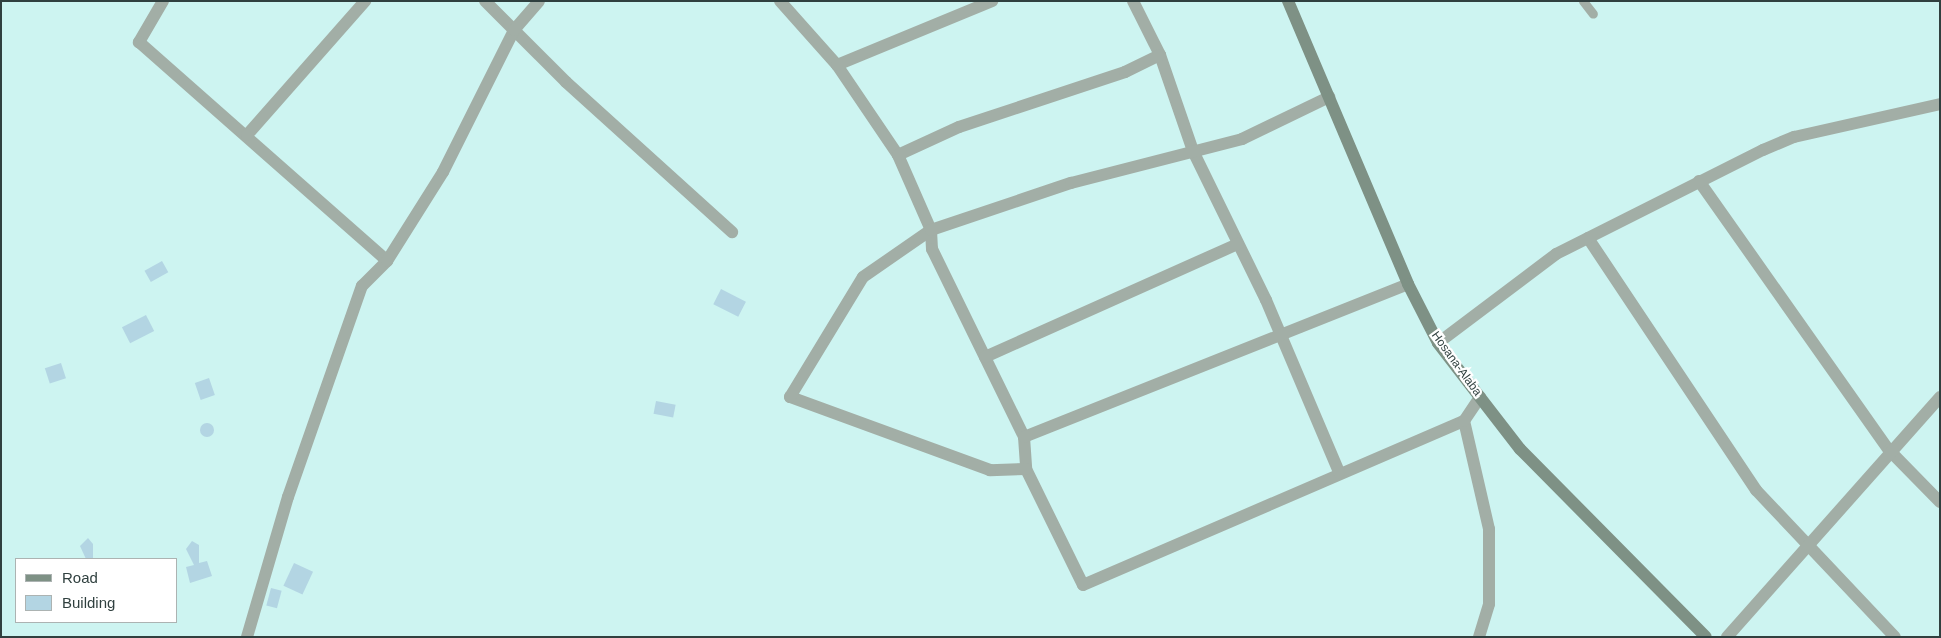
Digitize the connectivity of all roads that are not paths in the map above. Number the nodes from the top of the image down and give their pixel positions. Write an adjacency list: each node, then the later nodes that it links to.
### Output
1 (163, 1): 16 (street)
2 (365, 1): 16 (street)
3 (485, 1): 11 (street)
4 (539, 1): 11 (street)
5 (780, 1): 13 (street)
6 (992, 1): 13 (street)
7 (1133, 1): 12 (street)
8 (1288, 1): 14 (main road, Hosana-Alaba)
9 (1583, 1): 10 (lane)
10 (1593, 14)
11 (514, 30): 21 (street); 24 (street)
12 (1160, 55): 17 (street); 18 (street)
13 (838, 65): 18 (street)
14 (1329, 97): 17 (street); 25 (main road, Hosana-Alaba)
15 (1940, 104): 19 (street)
16 (247, 135): 24 (street)
17 (1193, 151): 20 (street); 23 (street)
18 (898, 155): 20 (street)
19 (1699, 181): 22 (street); 33 (street)
20 (930, 230): 28 (street); 34 (street)
21 (732, 232)
22 (1588, 238): 27 (street); 37 (street)
23 (1238, 244): 26 (street); 28 (street)
24 (387, 261): 38 (street)
25 (1408, 284): 26 (street); 27 (main road, Hosana-Alaba)
26 (1280, 334): 32 (street); 35 (street)
27 (1438, 343): 29 (main road, Hosana-Alaba)
28 (985, 357): 32 (street)
29 (1480, 397): 31 (street); 40 (main road, Hosana-Alaba)
30 (1940, 397): 33 (street)
31 (1464, 421): 35 (street); 39 (street)
32 (1024, 437): 34 (street)
33 (1889, 450): 36 (street); 37 (street)
34 (1026, 469): 35 (street)
35 (1339, 472)
36 (1940, 502)
37 (1805, 547): 41 (street); 42 (street)
38 (247, 637)
39 (1479, 637)
40 (1706, 637)
41 (1727, 637)
42 (1895, 637)

